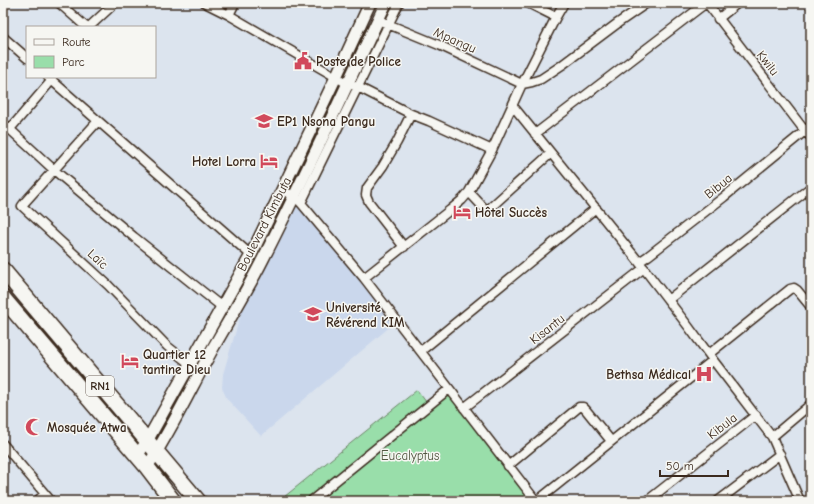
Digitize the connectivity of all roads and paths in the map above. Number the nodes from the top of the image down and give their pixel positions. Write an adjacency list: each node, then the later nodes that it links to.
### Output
1 (60, 3): 18 (street)
2 (115, 3): 19 (street)
3 (205, 3): 13 (street)
4 (235, 3): 13 (street)
5 (370, 3): 23 (street, Boulevard Kimbuta)
6 (386, 3): 16 (street, Boulevard Kimbuta)
7 (399, 3): 17 (street)
8 (528, 3): 14 (street)
9 (564, 3): 14 (street)
10 (647, 3): 24 (street)
11 (706, 3): 15 (street, Kwilu); 31 (street)
12 (738, 3): 15 (street)
13 (229, 15): 23 (street)
14 (556, 17): 24 (street)
15 (718, 19): 30 (street, Kwilu)
16 (378, 20): 17 (street, Mpangu); 23 (street, Boulevard Kimbuta)
17 (388, 24): 23 (street); 24 (street, Mpangu)
18 (87, 26)
19 (89, 26)
20 (3, 37): 21 (street)
21 (26, 57)
22 (50, 79): 27 (street); 29 (street)
23 (346, 82): 26 (street); 36 (street, Boulevard Kimbuta); 39 (street, Boulevard Kimbuta)
24 (522, 84): 25 (street)
25 (513, 106): 31 (street); 33 (street)
26 (411, 114): 33 (street); 41 (street)
27 (98, 120): 35 (street, Laïc); 42 (street)
28 (3, 122): 29 (street)
29 (10, 129): 35 (street)
30 (808, 129): 32 (street, Kwilu); 43 (street, Bibua)
31 (535, 134): 34 (street)
32 (811, 138)
33 (492, 150): 38 (street)
34 (550, 153): 38 (street); 40 (street)
35 (54, 170): 48 (street); 52 (street, Laïc)
36 (282, 190): 39 (street); 42 (street, Boulevard Kimbuta)
37 (809, 191): 47 (street)
38 (468, 192): 41 (street)
39 (298, 200): 45 (street); 60 (street, Boulevard Kimbuta)
40 (596, 208): 43 (street); 50 (street)
41 (404, 247): 45 (street)
42 (251, 255): 48 (street, Boulevard Kimbuta)
43 (642, 265): 47 (street); 55 (street, Kisantu)
44 (3, 270): 60 (highway, RN1)
45 (364, 278): 50 (street)
46 (3, 298): 62 (highway, RN1)
47 (668, 300): 51 (street)
48 (222, 307): 52 (street, Boulevard Kimbuta)
49 (811, 307): 51 (street)
50 (420, 351): 53 (street)
51 (711, 357): 56 (street); 58 (street)
52 (190, 364): 60 (street, Boulevard Kimbuta)
53 (449, 389): 55 (street); 69 (street)
54 (811, 404): 57 (street)
55 (464, 408): 63 (street)
56 (756, 415): 57 (street); 71 (street, Kibula)
57 (772, 437): 61 (street)
58 (611, 441): 63 (street); 70 (street)
59 (3, 444): 64 (street)
60 (152, 447): 62 (street); 68 (highway, RN1)
61 (780, 454): 72 (street); 73 (street)
62 (142, 461): 67 (highway, RN1)
63 (508, 466): 70 (street)
64 (45, 494): 65 (street); 66 (street)
65 (37, 501)
66 (51, 501)
67 (173, 501)
68 (198, 501)
69 (311, 501)
70 (536, 501)
71 (647, 501)
72 (718, 501)
73 (800, 501)

